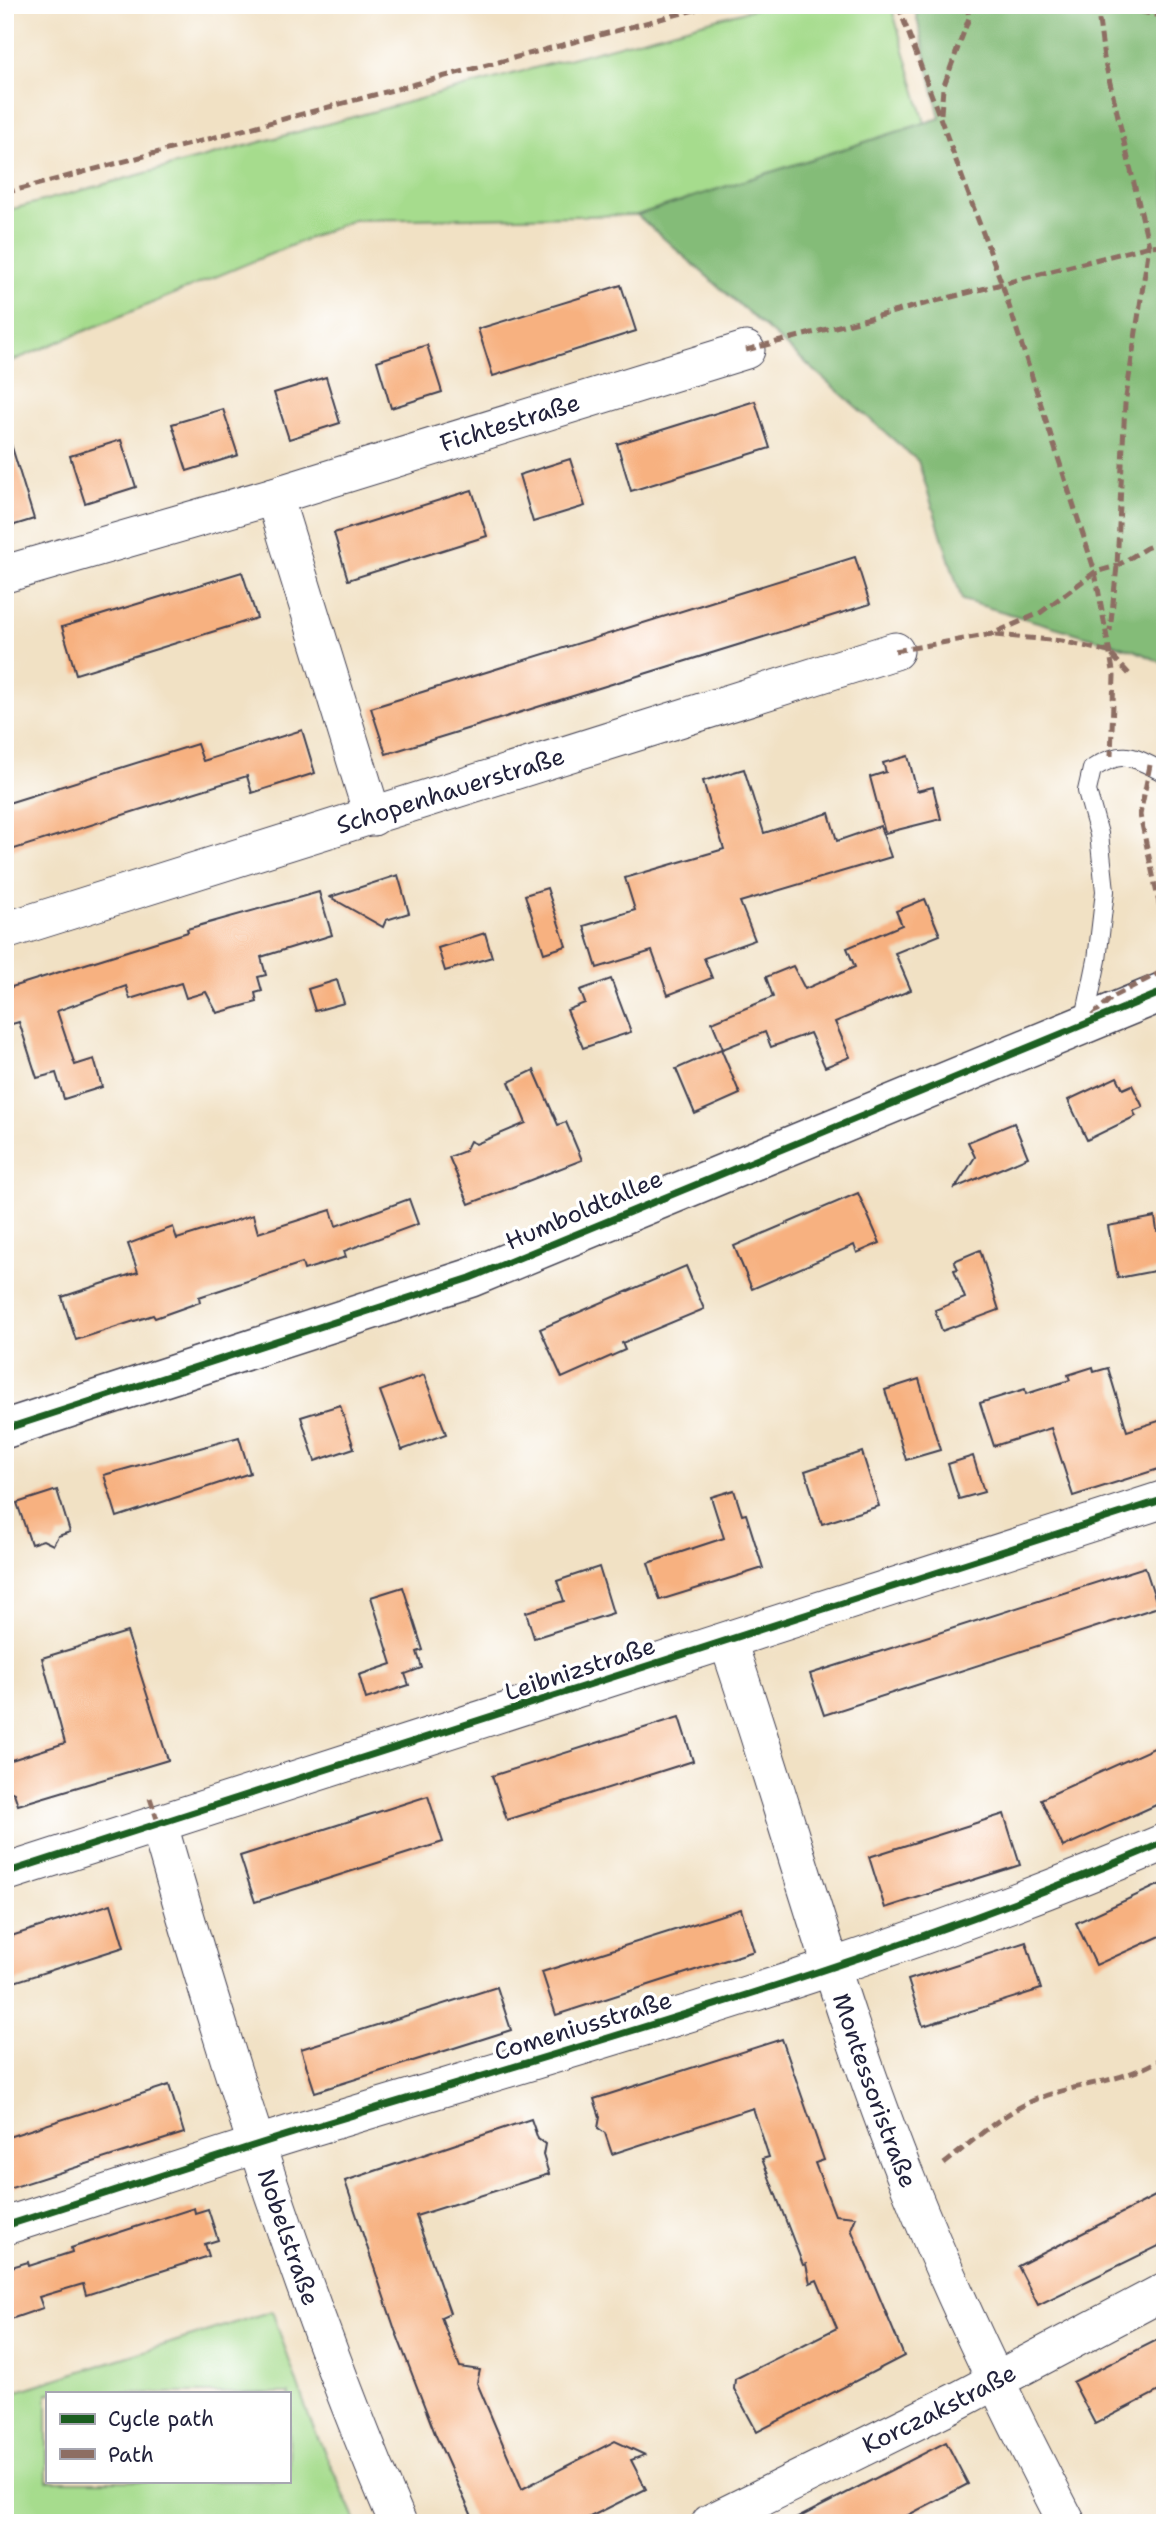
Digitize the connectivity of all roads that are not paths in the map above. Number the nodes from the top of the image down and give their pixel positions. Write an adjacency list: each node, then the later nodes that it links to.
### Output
1 (746, 350): 2 (street, Fichtestraße)
2 (274, 496): 3 (street, Fichtestraße); 6 (street)
3 (5, 573)
4 (895, 651): 6 (street, Schopenhauerstraße)
5 (1165, 773): 9 (lane)
6 (373, 817): 7 (street, Schopenhauerstraße)
7 (5, 931)
8 (1165, 991): 9 (street, Humboldtallee)
9 (1084, 1023): 10 (street, Humboldtallee)
10 (5, 1429)
11 (1165, 1499): 12 (street, Leibnizstraße)
12 (728, 1642): 13 (street, Leibnizstraße); 16 (street, Montessoristraße)
13 (159, 1825): 15 (street, Leibnizstraße); 17 (street, Nobelstraße)
14 (1165, 1842): 16 (street, Comeniusstraße)
15 (5, 1873)
16 (830, 1968): 17 (street, Comeniusstraße); 20 (street, Montessoristraße)
17 (256, 2145): 18 (street, Comeniusstraße); 21 (street, Nobelstraße)
18 (5, 2226)
19 (1165, 2291): 20 (street, Korczakstraße)
20 (994, 2381): 22 (street, Korczakstraße); 23 (street, Montessoristraße)
21 (398, 2523)
22 (710, 2523)
23 (1067, 2523)

